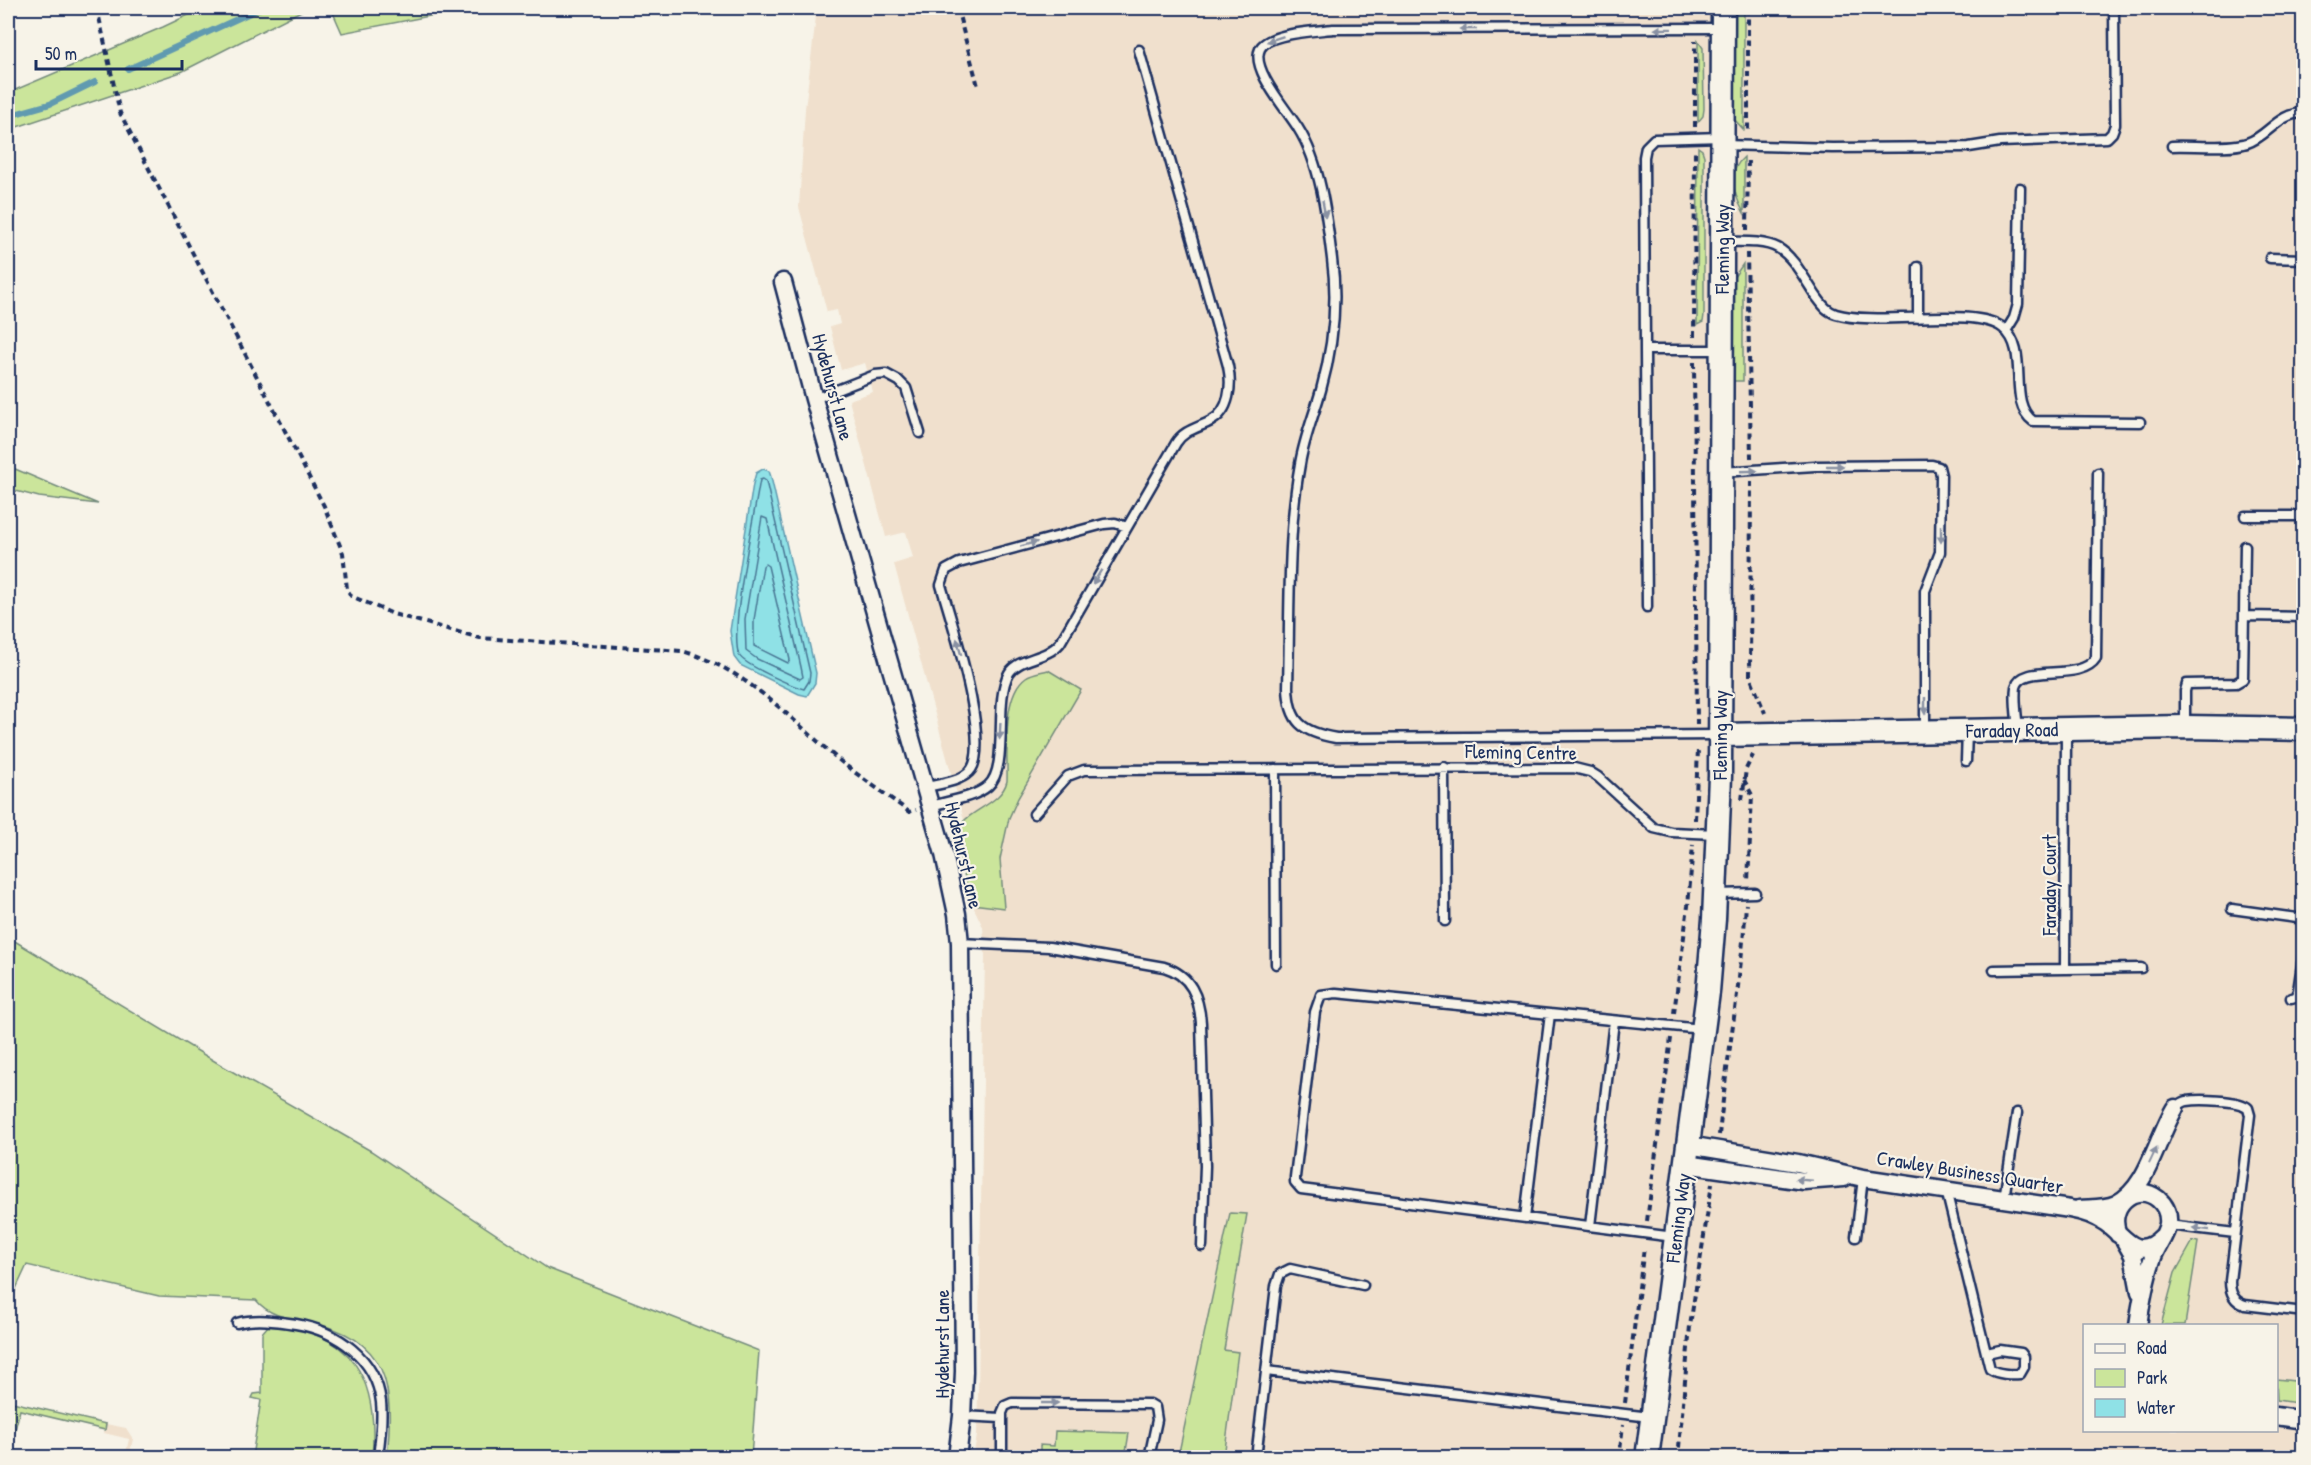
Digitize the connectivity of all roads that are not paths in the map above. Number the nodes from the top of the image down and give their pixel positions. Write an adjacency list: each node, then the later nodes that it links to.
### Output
1 (2114, 8): 5 (lane)
2 (1722, 18): 5 (street, Fleming Way); 35 (lane, one-way to 35)
3 (1139, 50): 24 (lane)
4 (2304, 113): 6 (lane)
5 (1722, 141): 8 (street, Fleming Way); 15 (lane)
6 (2172, 146)
7 (2020, 188): 14 (lane)
8 (1722, 242): 13 (lane); 16 (street, Fleming Way)
9 (2270, 258): 10 (lane)
10 (2304, 258)
11 (1918, 267): 13 (lane)
12 (783, 282): 17 (street, Hydehurst Lane)
13 (1918, 318): 14 (lane)
14 (2006, 331): 18 (lane)
15 (1645, 350): 16 (lane); 26 (lane)
16 (1721, 350): 20 (street, Fleming Way)
17 (814, 399): 19 (lane); 39 (street, Hydehurst Lane)
18 (2140, 422)
19 (920, 433)
20 (1721, 472): 33 (lane, one-way to 33); 35 (street, Fleming Way)
21 (2098, 472): 32 (lane)
22 (2245, 516): 23 (lane)
23 (2304, 516)
24 (1127, 527): 39 (lane, one-way to 24); 40 (lane, one-way to 40)
25 (2245, 546): 27 (lane)
26 (1647, 607)
27 (2245, 616): 28 (lane); 29 (lane)
28 (2304, 617)
29 (2185, 727): 30 (street, Faraday Road); 31 (street, Faraday Road)
30 (2066, 729): 32 (street, Faraday Road); 52 (lane, Faraday Court)
31 (2304, 729)
32 (2018, 730): 34 (street, Faraday Road)
33 (1925, 731): 34 (street, Faraday Road); 35 (street, Faraday Road)
34 (1966, 731): 36 (lane)
35 (1720, 735): 42 (street, Fleming Way)
36 (1966, 760)
37 (1444, 767): 38 (lane, Fleming Centre); 42 (lane, Fleming Centre); 47 (lane, Fleming Centre)
38 (1275, 769): 41 (lane, Fleming Centre); 50 (lane)
39 (926, 787): 40 (street, Hydehurst Lane)
40 (931, 806): 48 (street, Hydehurst Lane)
41 (1034, 814)
42 (1718, 834): 44 (street, Fleming Way)
43 (1751, 893): 44 (lane)
44 (1715, 894): 57 (street, Fleming Way)
45 (2232, 909): 46 (lane)
46 (2304, 919)
47 (1445, 921)
48 (960, 943): 73 (lane); 81 (street, Hydehurst Lane)
49 (2304, 951): 54 (lane)
50 (1276, 964)
51 (2141, 968): 52 (lane)
52 (2065, 969): 53 (lane)
53 (1994, 970)
54 (2291, 998)
55 (1550, 1014): 56 (lane); 66 (lane); 66 (lane)
56 (1614, 1021): 57 (lane); 67 (lane)
57 (1702, 1029): 60 (street, Fleming Way)
58 (2175, 1108): 63 (street, one-way to 58); 69 (lane)
59 (2017, 1113): 64 (lane)
60 (1687, 1155): 61 (street, Crawley Business Quarter); 61 (street, Crawley Business Quarter, one-way to 60); 70 (street, Fleming Way)
61 (1863, 1178): 62 (street, Crawley Business Quarter); 71 (lane)
62 (1945, 1189): 64 (street, Crawley Business Quarter); 79 (lane)
63 (2126, 1198): 65 (street, Crawley Business Quarter); 68 (street, Crawley Business Quarter); 72 (street)
64 (2004, 1199): 65 (street, Crawley Business Quarter)
65 (2070, 1209): 72 (street, Crawley Business Quarter)
66 (1525, 1218): 67 (lane)
67 (1590, 1226): 70 (lane)
68 (2165, 1231): 69 (lane, one-way to 68); 72 (street); 75 (street)
69 (2235, 1233): 76 (lane)
70 (1676, 1237): 84 (street, Fleming Way)
71 (1856, 1237)
72 (2121, 1238): 75 (street)
73 (1202, 1246)
74 (1364, 1285): 80 (lane)
75 (2140, 1305): 78 (street)
76 (2304, 1312)
77 (237, 1323): 86 (lane)
78 (2138, 1324)
79 (1987, 1353): 79 (lane)
80 (1266, 1371): 84 (lane); 90 (lane)
81 (962, 1416): 83 (lane); 87 (street, Hydehurst Lane)
82 (2278, 1416): 85 (street)
83 (1001, 1418): 88 (lane); 89 (lane, one-way to 89)
84 (1652, 1418): 91 (street, Fleming Way)
85 (2304, 1420)
86 (378, 1458)
87 (957, 1458)
88 (1002, 1458)
89 (1149, 1458)
90 (1256, 1458)
91 (1647, 1458)

